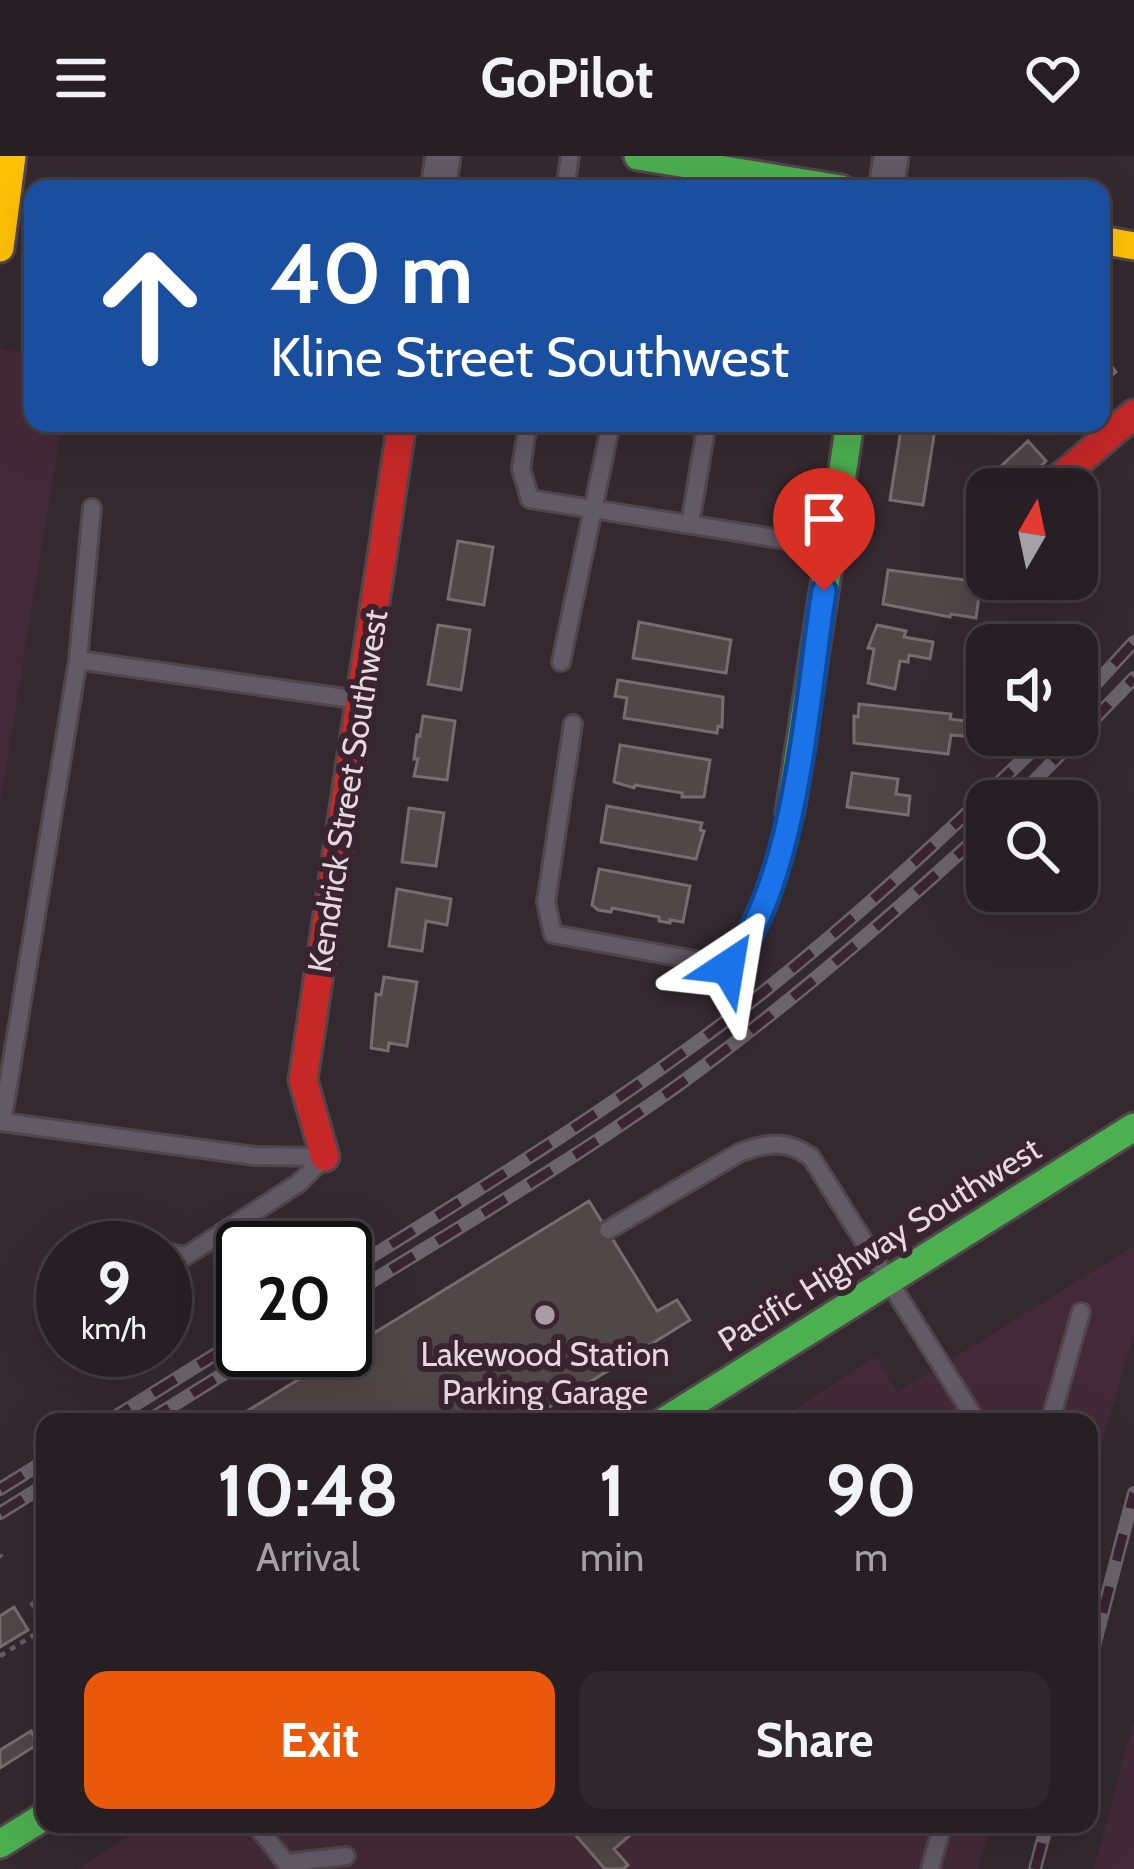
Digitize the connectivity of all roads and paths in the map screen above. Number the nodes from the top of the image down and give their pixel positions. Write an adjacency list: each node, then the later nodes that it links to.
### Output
1 (12, 156): 4 (street)
2 (655, 157): 3 (street)
3 (789, 180)
4 (0, 248)
5 (1134, 414): 11 (street)
6 (402, 432): 18 (street, Kendrick Street Southwest)
7 (527, 432): 13 (lane)
8 (609, 432): 13 (lane)
9 (705, 432): 14 (lane)
10 (849, 432): 15 (street)
11 (1071, 468)
12 (92, 508): 16 (lane)
13 (595, 509): 14 (lane); 17 (lane)
14 (690, 524): 15 (lane)
15 (831, 547): 20 (street)
16 (78, 660): 18 (lane); 22 (lane)
17 (561, 662)
18 (360, 700): 22 (street, Kendrick Street Southwest)
19 (573, 724): 20 (lane)
20 (790, 812)
21 (1134, 1127): 25 (street, Pacific Highway Southwest)
22 (325, 1156): 24 (lane)
23 (608, 1230): 25 (lane)
24 (192, 1252)
25 (887, 1280): 27 (street, Pacific Highway Southwest); 28 (lane)
26 (1081, 1312): 29 (lane)
27 (677, 1413)
28 (971, 1413)
29 (1053, 1413)
30 (31, 1602): 31 (path)
31 (36, 1611)
32 (36, 1632): 33 (path)
33 (0, 1656)
34 (36, 1822): 37 (street)
35 (262, 1833): 38 (lane)
36 (940, 1833): 39 (lane)
37 (0, 1844)
38 (346, 1856)
39 (930, 1869)

